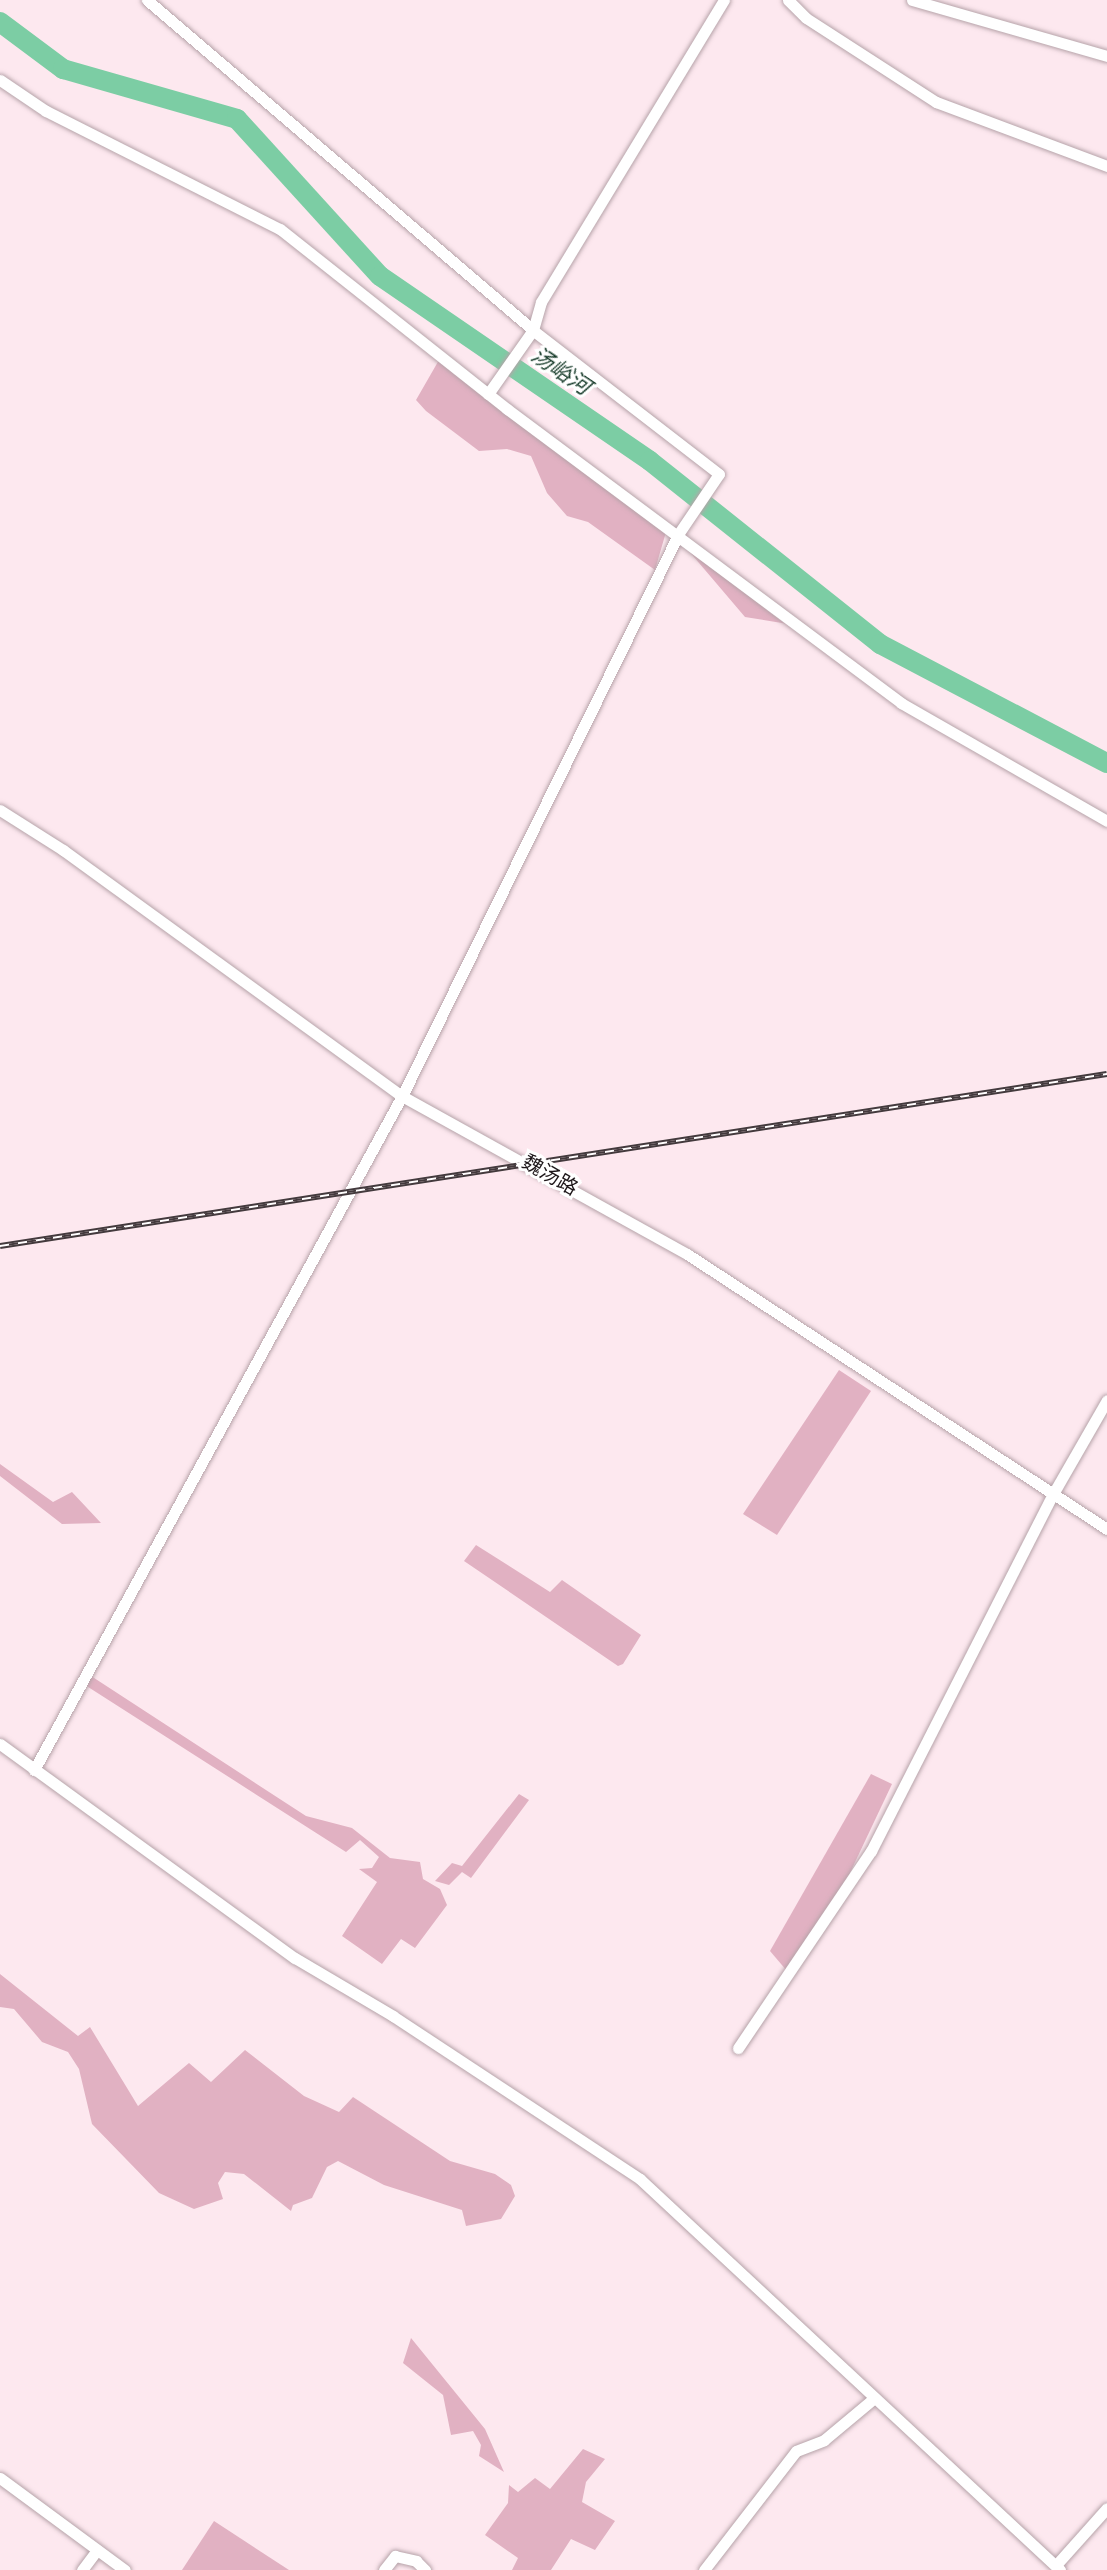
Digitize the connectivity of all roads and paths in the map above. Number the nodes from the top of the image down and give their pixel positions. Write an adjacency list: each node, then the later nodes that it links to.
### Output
1 (147, 0): 8 (street)
2 (724, 0): 8 (street)
3 (788, 0): 7 (street)
4 (912, 0): 5 (street)
5 (1107, 56)
6 (0, 80): 9 (street)
7 (1107, 166)
8 (533, 330): 9 (street); 10 (street)
9 (488, 394): 10 (street)
10 (679, 533): 12 (street); 13 (street)
11 (0, 810): 13 (street, 魏汤路)
12 (1107, 821)
13 (402, 1096): 15 (street, 魏汤路); 18 (street)
14 (1107, 1400): 15 (street)
15 (1053, 1494): 16 (street, 魏汤路); 19 (street)
16 (1107, 1529)
17 (0, 1744): 18 (street)
18 (34, 1770): 20 (street)
19 (738, 2048)
20 (873, 2399): 24 (street); 29 (street)
21 (0, 2478): 23 (street)
22 (1107, 2508): 24 (street)
23 (97, 2550): 25 (street); 26 (street)
24 (1058, 2568)
25 (82, 2570)
26 (125, 2570)
27 (384, 2570): 28 (street)
28 (425, 2570)
29 (704, 2570)

